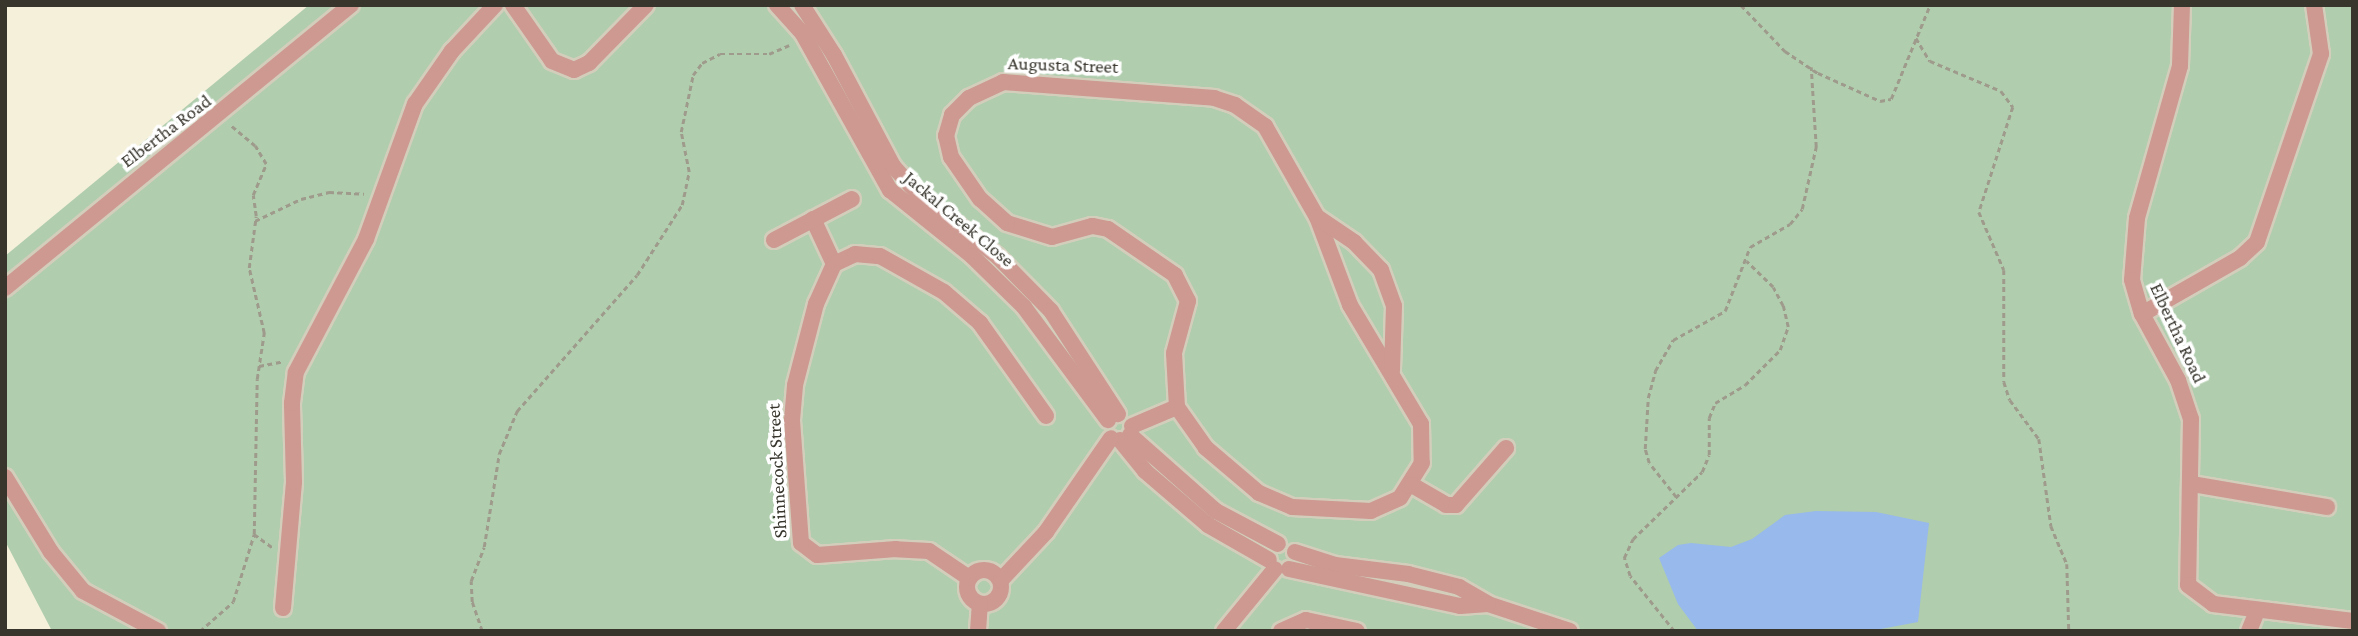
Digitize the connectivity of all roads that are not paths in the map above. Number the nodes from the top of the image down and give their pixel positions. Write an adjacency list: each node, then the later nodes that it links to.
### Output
1 (351, 5): 14 (street, Elbertha Road)
2 (495, 5): 33 (street)
3 (513, 5): 4 (street)
4 (646, 5)
5 (777, 5): 19 (street, Jackal Creek Close)
6 (802, 5): 19 (street, Jackal Creek Close)
7 (2182, 5): 15 (street, Elbertha Road)
8 (2314, 5): 15 (street)
9 (852, 199): 11 (street)
10 (1317, 217): 16 (street, Augusta Street); 16 (street, Augusta Street); 17 (street, Augusta Street)
11 (813, 219): 12 (street); 13 (street)
12 (774, 240)
13 (834, 264): 18 (street); 29 (street, Shinnecock Street)
14 (5, 288)
15 (2142, 314): 23 (street, Elbertha Road)
16 (1392, 370): 24 (street, Augusta Street)
17 (1177, 407): 20 (street); 24 (street)
18 (1046, 416)
19 (1113, 417): 20 (street); 20 (street)
20 (1123, 435): 26 (street); 28 (street); 30 (street)
21 (1506, 448): 24 (street)
22 (5, 477): 36 (street)
23 (2192, 484): 25 (street); 34 (street, Elbertha Road)
24 (1412, 485)
25 (2327, 507)
26 (1278, 544): 27 (street); 28 (street)
27 (1295, 552): 28 (street); 32 (street)
28 (1278, 566): 32 (street); 38 (street)
29 (969, 578): 30 (street); 31 (street)
30 (1001, 580): 31 (street)
31 (980, 604): 37 (street)
32 (1488, 604): 41 (street)
33 (283, 608)
34 (2257, 611): 35 (street); 42 (street)
35 (2353, 621)
36 (158, 631)
37 (978, 631)
38 (1224, 631)
39 (1281, 631): 40 (street)
40 (1357, 631)
41 (1570, 631)
42 (2249, 631)

